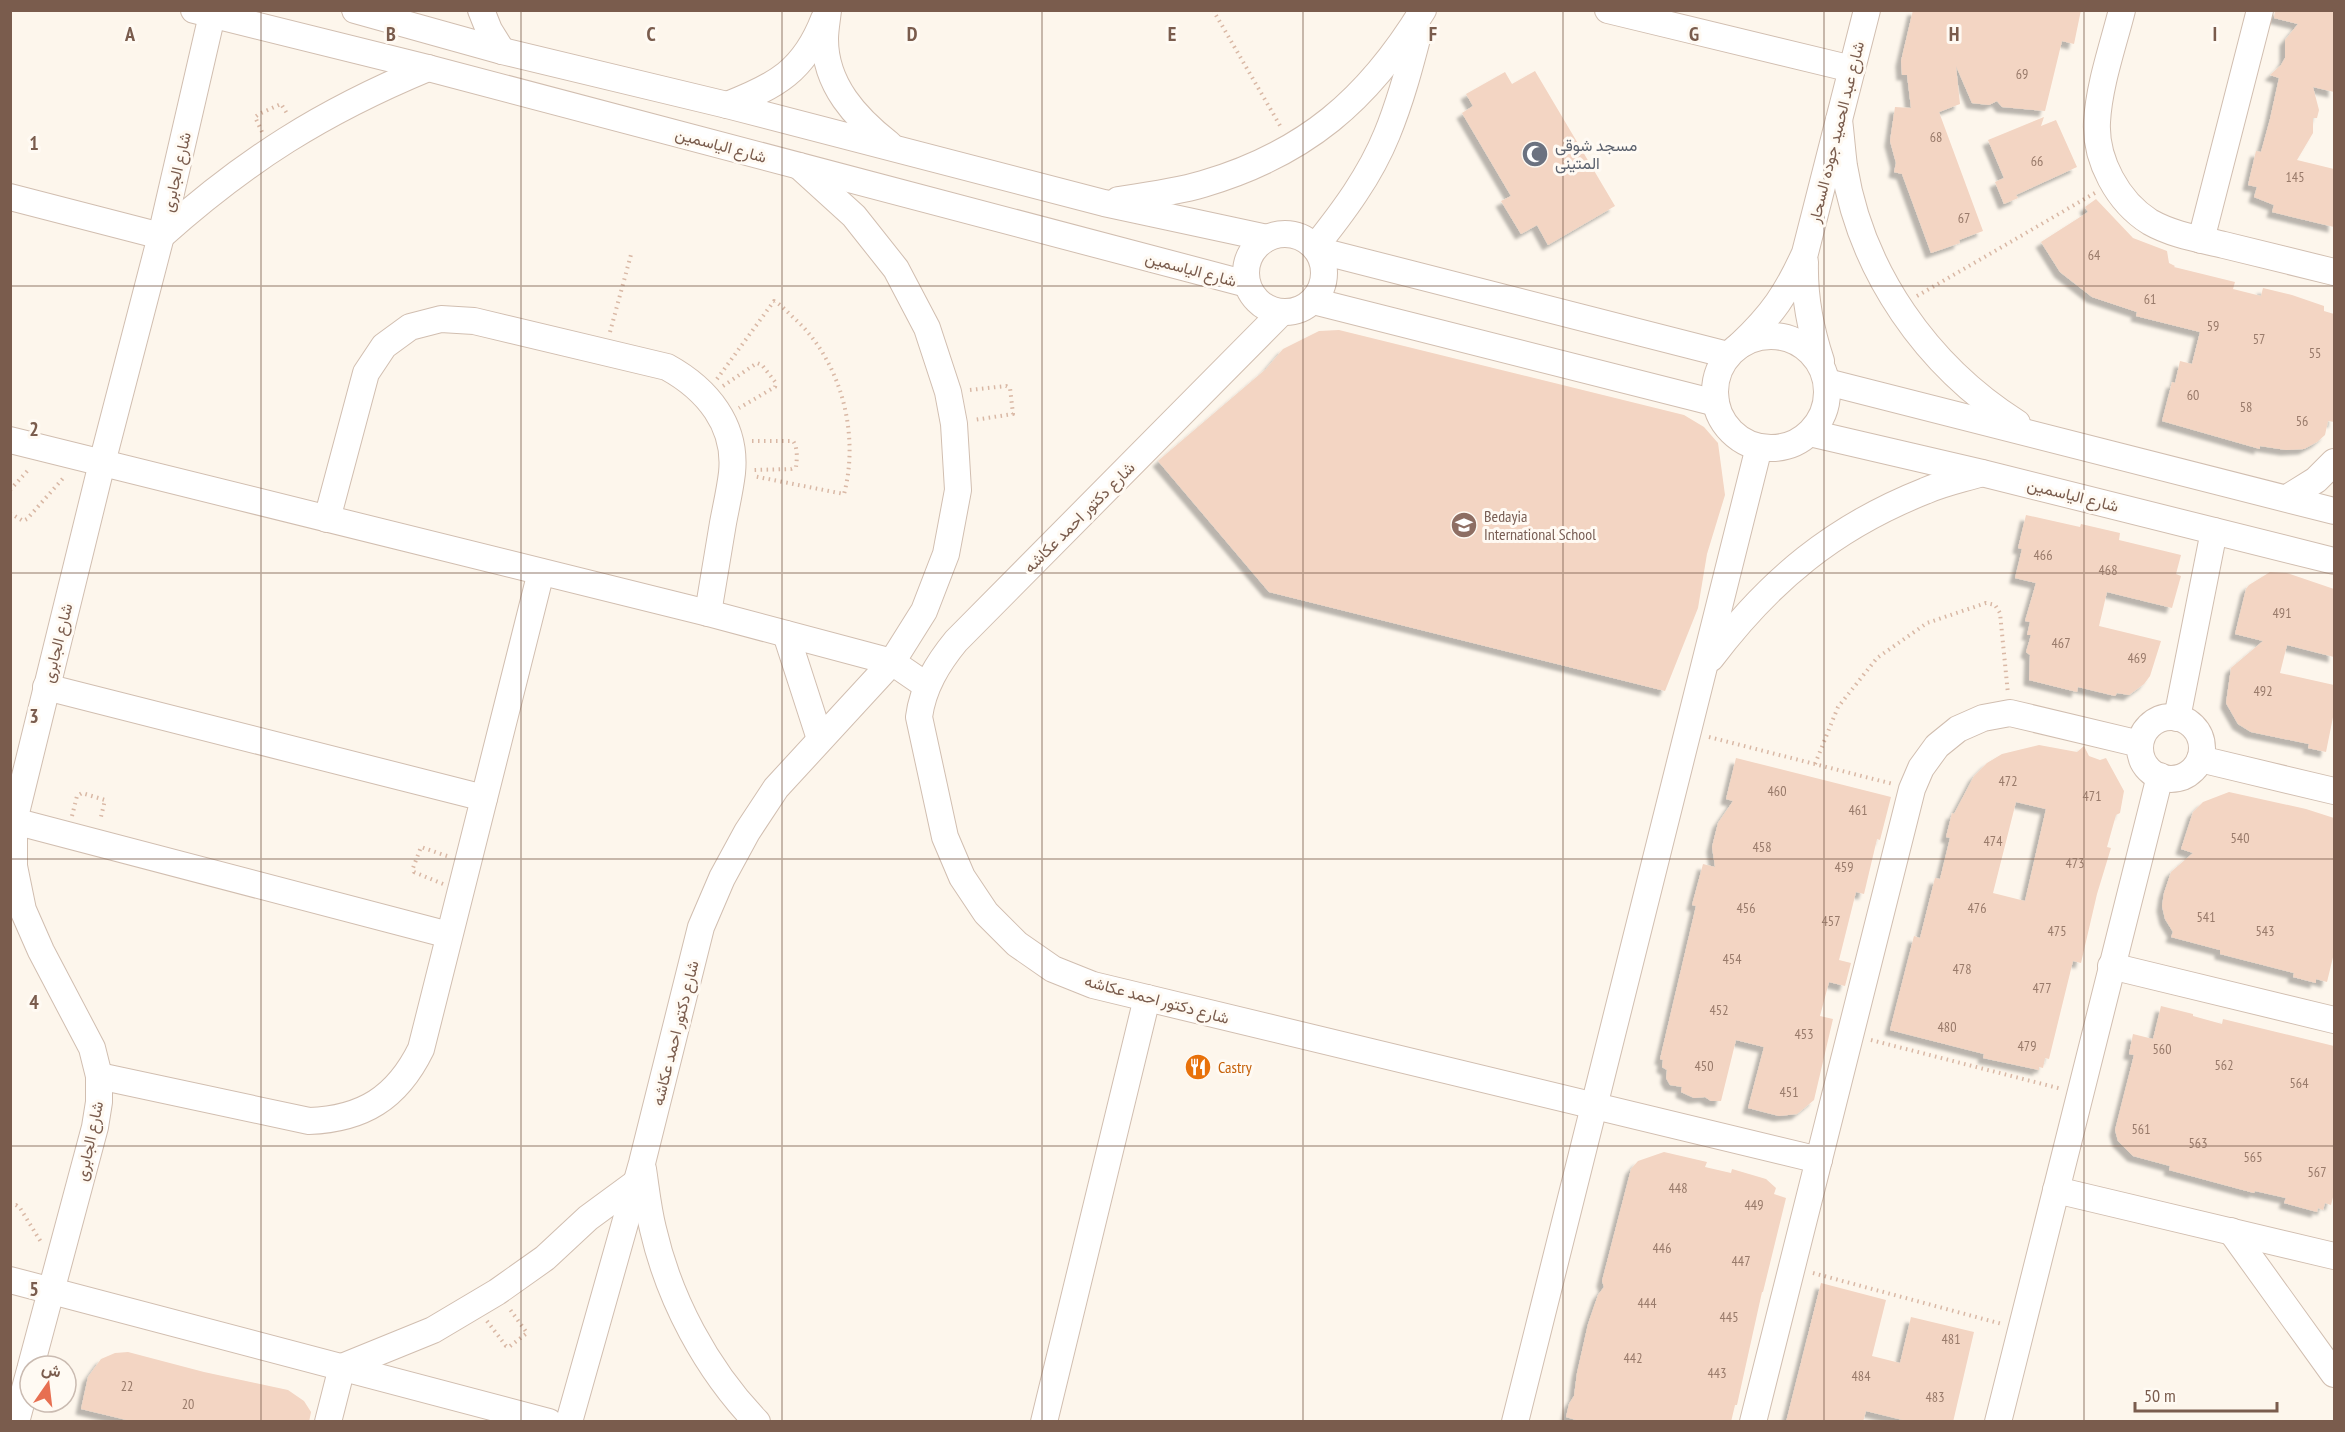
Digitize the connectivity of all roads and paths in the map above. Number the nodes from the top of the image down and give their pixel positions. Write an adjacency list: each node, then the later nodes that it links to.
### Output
1 (481, 10): 11 (street)
2 (827, 10): 14 (street); 17 (street)
3 (1213, 10): 16 (path)
4 (1423, 10): 16 (street); 25 (street)
5 (1608, 10): 13 (street)
6 (1867, 10): 13 (street, شارع عبد الحميد جوده السحار)
7 (2122, 10): 19 (street)
8 (2260, 10): 24 (street)
9 (371, 12): 11 (street)
10 (203, 13): 12 (street, شارع الياسمين); 22 (street, شارع الجابرى)
11 (502, 51): 14 (street)
12 (428, 68): 18 (street, شارع الياسمين); 22 (street)
13 (1852, 69): 15 (street, شارع عبد الحميد جوده السحار)
14 (727, 105): 17 (street)
15 (1839, 120): 27 (street, شارع عبد الحميد جوده السحار); 31 (street)
16 (1292, 147): 21 (street)
17 (894, 148): 21 (street)
18 (799, 166): 29 (street, شارع الياسمين); 36 (street, شارع دكتور احمد عكاشه)
19 (2113, 183): 24 (street); 31 (path)
20 (10, 197): 22 (street)
21 (1104, 203): 23 (street)
22 (161, 236): 45 (street, شارع الجابرى)
23 (1267, 238): 25 (street); 29 (street)
24 (2201, 240): 28 (street)
25 (1316, 248): 30 (street); 33 (street)
26 (632, 251): 34 (path)
27 (1806, 253): 33 (street, شارع عبد الحميد جوده السحار); 35 (street, شارع عبد الحميد جوده السحار)
28 (2334, 272)
29 (1247, 284): 32 (street)
30 (1313, 301): 32 (street); 38 (street)
31 (1898, 307): 41 (street)
32 (1282, 312): 60 (street, شارع دكتور احمد عكاشه)
33 (1734, 350): 35 (street); 38 (street)
34 (605, 353): 37 (street); 52 (street)
35 (1825, 375): 40 (street); 41 (street)
36 (948, 392): 39 (street, شارع دكتور احمد عكاشه); 39 (path)
37 (712, 403): 37 (path); 43 (street); 47 (path)
38 (1716, 403): 44 (street)
39 (954, 424): 58 (street, شارع دكتور احمد عكاشه)
40 (1810, 433): 44 (street); 48 (street, شارع الياسمين)
41 (2035, 434): 49 (street)
42 (10, 440): 45 (street)
43 (730, 442): 47 (street); 47 (path)
44 (1759, 447): 59 (street)
45 (92, 460): 51 (path); 52 (street); 61 (street, شارع الجابرى)
46 (2334, 462): 49 (street)
47 (732, 471): 56 (street)
48 (1982, 473): 53 (street, شارع الياسمين); 59 (street)
49 (2288, 498): 50 (street)
50 (2334, 511)
51 (10, 513)
52 (327, 519): 55 (street)
53 (2214, 531): 54 (street, شارع الياسمين); 63 (street)
54 (2334, 561)
55 (540, 572): 56 (street); 72 (street)
56 (708, 613): 57 (street)
57 (786, 634): 58 (street); 65 (street)
58 (892, 662): 60 (street); 65 (street, شارع دكتور احمد عكاشه)
59 (1704, 668): 64 (street)
60 (927, 686): 80 (street, شارع دكتور احمد عكاشه)
61 (46, 687): 72 (street); 73 (street, شارع الجابرى)
62 (2010, 713): 66 (street); 68 (path); 70 (street)
63 (2177, 718): 66 (street); 67 (street)
64 (1688, 732): 68 (path); 85 (street)
65 (820, 739): 87 (street, شارع دكتور احمد عكاشه)
66 (2140, 744): 69 (street)
67 (2200, 759): 69 (street); 71 (street)
68 (1815, 764): 70 (path)
69 (2160, 777): 79 (street)
70 (1912, 789): 82 (street)
71 (2334, 791)
72 (484, 798): 76 (street)
73 (14, 821): 74 (street); 83 (street, شارع الجابرى)
74 (68, 835): 75 (street); 75 (path)
75 (96, 842): 78 (street)
76 (467, 864): 77 (street); 77 (path)
77 (461, 890): 78 (street)
78 (449, 935): 83 (street)
79 (2111, 966): 81 (street); 84 (street)
80 (1147, 998): 85 (street, شارع دكتور احمد عكاشه); 105 (street)
81 (2334, 1020)
82 (1850, 1035): 84 (path); 86 (street)
83 (99, 1076): 93 (street, شارع الجابرى)
84 (2079, 1094): 88 (street)
85 (1594, 1106): 86 (street, شارع دكتور احمد عكاشه); 106 (street)
86 (1819, 1160): 92 (street)
87 (639, 1172): 95 (street); 103 (street, شارع دكتور احمد عكاشه); 104 (street)
88 (2056, 1190): 90 (street); 97 (street)
89 (10, 1206): 93 (path)
90 (2231, 1231): 91 (street); 100 (street)
91 (2334, 1256)
92 (1792, 1268): 97 (path); 107 (street)
93 (54, 1279): 94 (street); 98 (street, شارع الجابرى); 99 (street)
94 (10, 1280)
95 (497, 1292): 96 (street); 96 (path)
96 (476, 1306): 99 (street)
97 (2021, 1330): 108 (street)
98 (35, 1354)
99 (342, 1367): 101 (street); 102 (street)
100 (2334, 1374)
101 (328, 1422)
102 (549, 1422)
103 (569, 1422)
104 (757, 1422)
105 (1044, 1422)
106 (1515, 1422)
107 (1753, 1422)
108 (1998, 1422)

